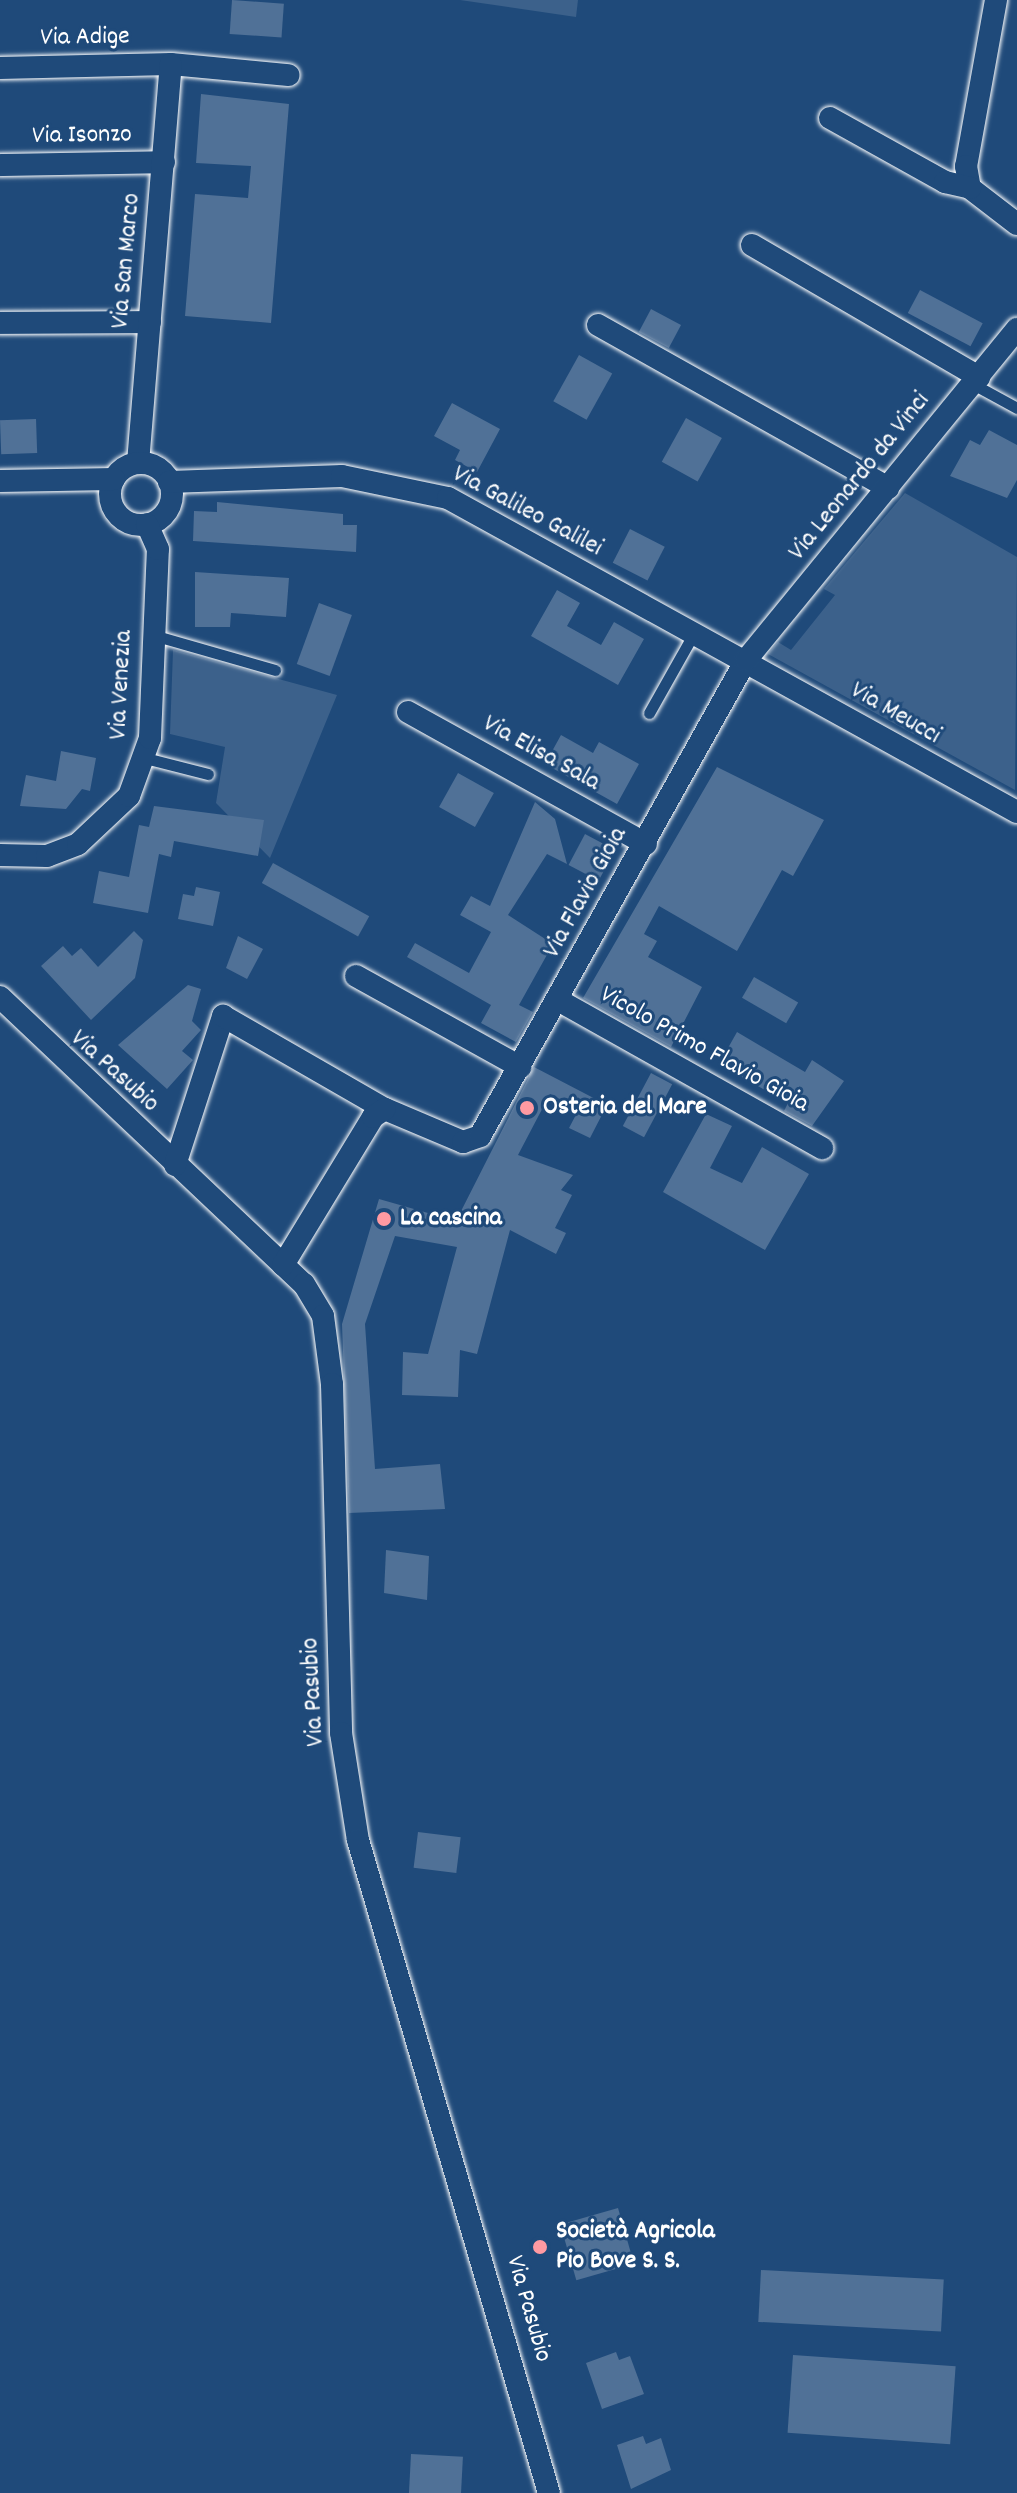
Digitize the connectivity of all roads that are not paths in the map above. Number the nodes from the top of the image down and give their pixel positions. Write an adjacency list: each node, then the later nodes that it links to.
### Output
1 (996, 0): 8 (street)
2 (171, 64): 3 (street, Via Adige); 4 (street, Via Adige); 6 (street, Via San Marco)
3 (0, 68)
4 (288, 75)
5 (830, 118): 8 (street)
6 (164, 162): 7 (street, Via Isonzo); 11 (street, Via San Marco)
7 (0, 165)
8 (970, 188): 9 (street)
9 (1017, 224)
10 (752, 245): 15 (street)
11 (150, 322): 12 (street); 17 (street, Via San Marco)
12 (0, 323)
13 (598, 325): 21 (street)
14 (1017, 329): 15 (street, Via Leonardo da Vinci)
15 (976, 380): 16 (lane); 21 (street, Via Leonardo da Vinci)
16 (1017, 408)
17 (138, 463): 18 (street); 20 (street)
18 (114, 479): 19 (street); 22 (street)
19 (0, 481)
20 (169, 482): 22 (street); 23 (street, Via Galileo Galilei)
21 (888, 488): 25 (street, Via Leonardo da Vinci)
22 (147, 524): 24 (street, Via Venezia)
23 (694, 632): 25 (street, Via Galileo Galilei); 28 (lane)
24 (152, 635): 26 (lane); 29 (street, Via Venezia)
25 (746, 660): 31 (street, Via Meucci); 32 (street, Via Flavio Gioia)
26 (275, 670)
27 (408, 712): 32 (street, Via Elisa Sala)
28 (649, 713)
29 (145, 758): 30 (lane); 33 (street, Via Venezia)
30 (208, 774)
31 (1017, 812)
32 (646, 844): 36 (street, Via Flavio Gioia)
33 (1, 855)
34 (356, 976): 37 (street)
35 (0, 997): 40 (street, Via Pasubio)
36 (558, 1000): 37 (street, Via Flavio Gioia); 39 (street, Vicolo Primo Flavio Gioia)
37 (520, 1067): 38 (street, Via Flavio Gioia)
38 (385, 1109): 40 (street); 41 (street)
39 (822, 1148)
40 (175, 1165): 41 (street, Via Pasubio)
41 (283, 1265): 42 (street, Via Pasubio)
42 (549, 2493)

